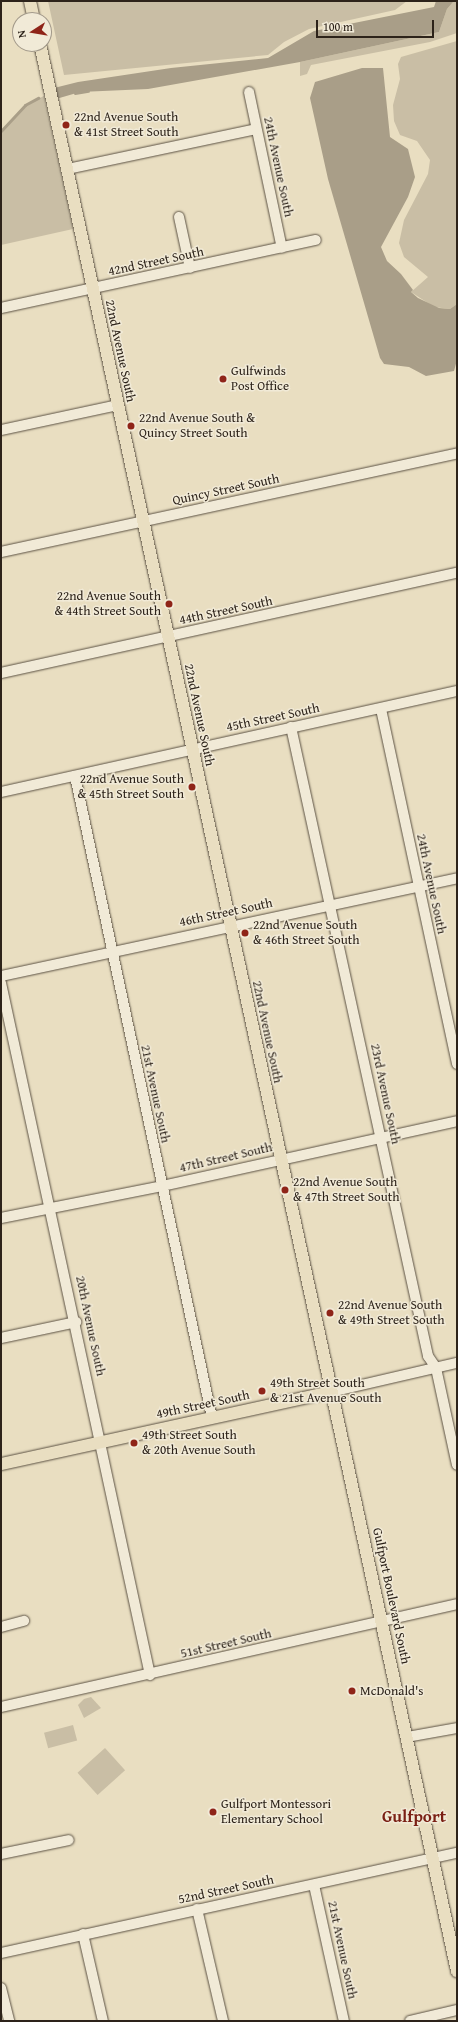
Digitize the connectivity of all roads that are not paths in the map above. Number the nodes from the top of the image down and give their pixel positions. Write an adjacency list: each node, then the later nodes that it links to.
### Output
1 (30, 1): 2 (main road)
2 (32, 12)
3 (42, 52): 6 (main road, 22nd Avenue South)
4 (249, 92): 5 (street, 24th Avenue South)
5 (256, 129): 6 (street); 9 (street, 24th Avenue South)
6 (67, 169): 11 (main road, 22nd Avenue South)
7 (179, 217): 10 (street)
8 (316, 240): 9 (street, 42nd Street South)
9 (282, 248): 10 (street, 42nd Street South)
10 (190, 268): 11 (street, 42nd Street South)
11 (92, 288): 12 (street, 42nd Street South); 13 (main road, 22nd Avenue South)
12 (1, 308)
13 (118, 405): 14 (street); 16 (main road, 22nd Avenue South)
14 (1, 430)
15 (457, 453): 16 (street, Quincy Street South)
16 (143, 521): 17 (street, Quincy Street South); 19 (main road, 22nd Avenue South)
17 (1, 552)
18 (457, 573): 19 (street, 44th Street South)
19 (168, 637): 20 (street, 44th Street South); 24 (main road, 22nd Avenue South)
20 (1, 673)
21 (457, 691): 22 (street, 45th Street South)
22 (381, 709): 23 (street, 45th Street South); 28 (street, 24th Avenue South)
23 (291, 727): 24 (street, 45th Street South); 29 (street, 23rd Avenue South)
24 (192, 750): 25 (street, 45th Street South); 30 (main road, 22nd Avenue South)
25 (75, 776): 26 (street, 45th Street South); 31 (street, 21st Avenue South)
26 (1, 792)
27 (457, 878): 28 (street, 46th Street South)
28 (418, 886): 29 (street, 46th Street South); 34 (street, 24th Avenue South)
29 (330, 905): 30 (street, 46th Street South); 36 (street, 23rd Avenue South)
30 (230, 925): 31 (street, 46th Street South); 37 (main road, 22nd Avenue South)
31 (112, 952): 32 (street, 46th Street South); 38 (street, 21st Avenue South)
32 (1, 976)
33 (1, 983): 39 (street, 20th Avenue South)
34 (457, 1064)
35 (457, 1120): 36 (street, 47th Street South)
36 (381, 1138): 37 (street, 47th Street South); 44 (street, 23rd Avenue South)
37 (281, 1159): 38 (street, 47th Street South); 45 (main road, 22nd Avenue South)
38 (162, 1186): 39 (street, 47th Street South); 46 (street, 21st Avenue South)
39 (51, 1206): 40 (street, 47th Street South); 41 (street, 20th Avenue South)
40 (1, 1218)
41 (76, 1322): 42 (street); 47 (street, 20th Avenue South)
42 (1, 1338)
43 (457, 1363): 44 (street, 49th Street South)
44 (436, 1368): 45 (street, 49th Street South); 49 (street, 23rd Avenue South)
45 (331, 1392): 46 (main road, 49th Street South); 51 (main road, Gulfport Boulevard South)
46 (212, 1418): 47 (main road, 49th Street South)
47 (102, 1442): 48 (main road, 49th Street South); 54 (street, 20th Avenue South)
48 (1, 1464)
49 (457, 1465)
50 (457, 1604): 51 (street, 51st Street South)
51 (382, 1620): 54 (street, 51st Street South); 57 (main road, Gulfport Boulevard South)
52 (24, 1621): 53 (street)
53 (1, 1627)
54 (150, 1675): 55 (street, 51st Street South)
55 (1, 1707)
56 (457, 1728): 57 (street)
57 (407, 1738): 61 (main road, Gulfport Boulevard South)
58 (69, 1840): 60 (street)
59 (457, 1853): 61 (street, 52nd Street South)
60 (1, 1854)
61 (433, 1858): 62 (street, 52nd Street South); 66 (main road, Gulfport Boulevard South)
62 (314, 1885): 63 (street, 52nd Street South); 72 (street, 21st Avenue South)
63 (197, 1909): 64 (street, 52nd Street South); 71 (street)
64 (83, 1934): 65 (street, 52nd Street South); 70 (street)
65 (1, 1953)
66 (457, 1971)
67 (1, 1988): 69 (street)
68 (457, 2010): 73 (street)
69 (9, 2021)
70 (103, 2021)
71 (223, 2021)
72 (344, 2021)
73 (410, 2021)

